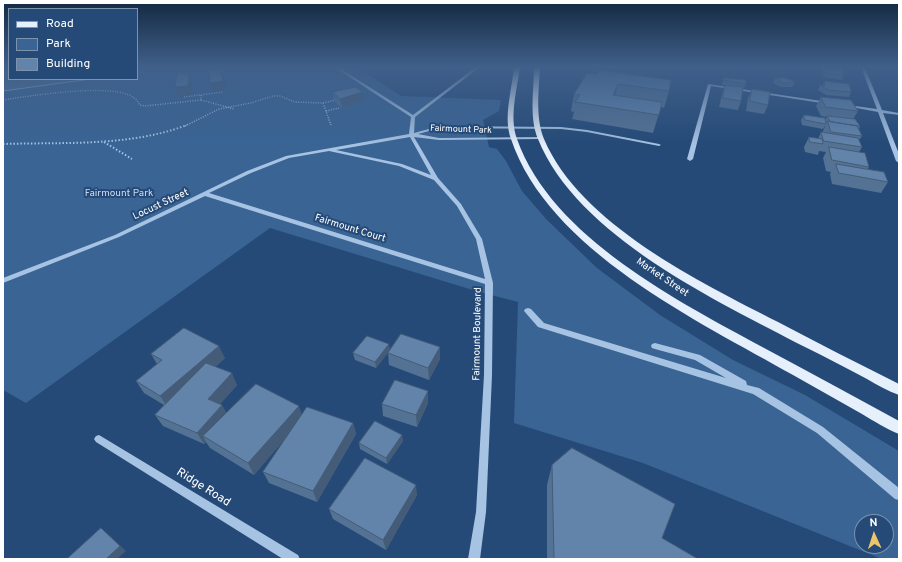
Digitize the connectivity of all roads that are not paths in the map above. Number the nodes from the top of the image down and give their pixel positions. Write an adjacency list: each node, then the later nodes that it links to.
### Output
1 (376, 93): 12 (street)
2 (444, 93): 12 (street)
3 (514, 93): 13 (main road, Market Street)
4 (538, 93): 14 (main road, Market Street)
5 (707, 93): 20 (street)
6 (763, 93): 8 (street)
7 (874, 93): 10 (street)
8 (833, 104)
9 (841, 106): 10 (street)
10 (880, 111): 11 (street); 21 (street)
11 (899, 114)
12 (413, 117): 15 (street)
13 (511, 126): 14 (street, Fairmount Park); 15 (street, Fairmount Park); 17 (main road, Market Street)
14 (537, 127): 16 (main road, Market Street); 18 (street, Fairmount Park)
15 (411, 135): 17 (street, Fairmount Park); 19 (street, Locust Street); 22 (street, Fairmount Boulevard)
16 (541, 138): 17 (street, Fairmount Park); 28 (main road, Market Street)
17 (514, 139): 30 (main road, Market Street)
18 (659, 145)
19 (326, 150): 22 (street, Locust Street); 23 (street, Locust Street)
20 (690, 159)
21 (899, 161)
22 (436, 179): 25 (street, Fairmount Boulevard)
23 (205, 194): 24 (street, Locust Street); 25 (street, Fairmount Court)
24 (3, 281)
25 (489, 283): 34 (street, Fairmount Boulevard)
26 (528, 310): 29 (street)
27 (655, 346): 29 (street)
28 (899, 390)
29 (756, 391): 32 (street)
30 (899, 428)
31 (99, 438): 33 (street, Ridge Road)
32 (899, 495)
33 (294, 559)
34 (474, 559)

